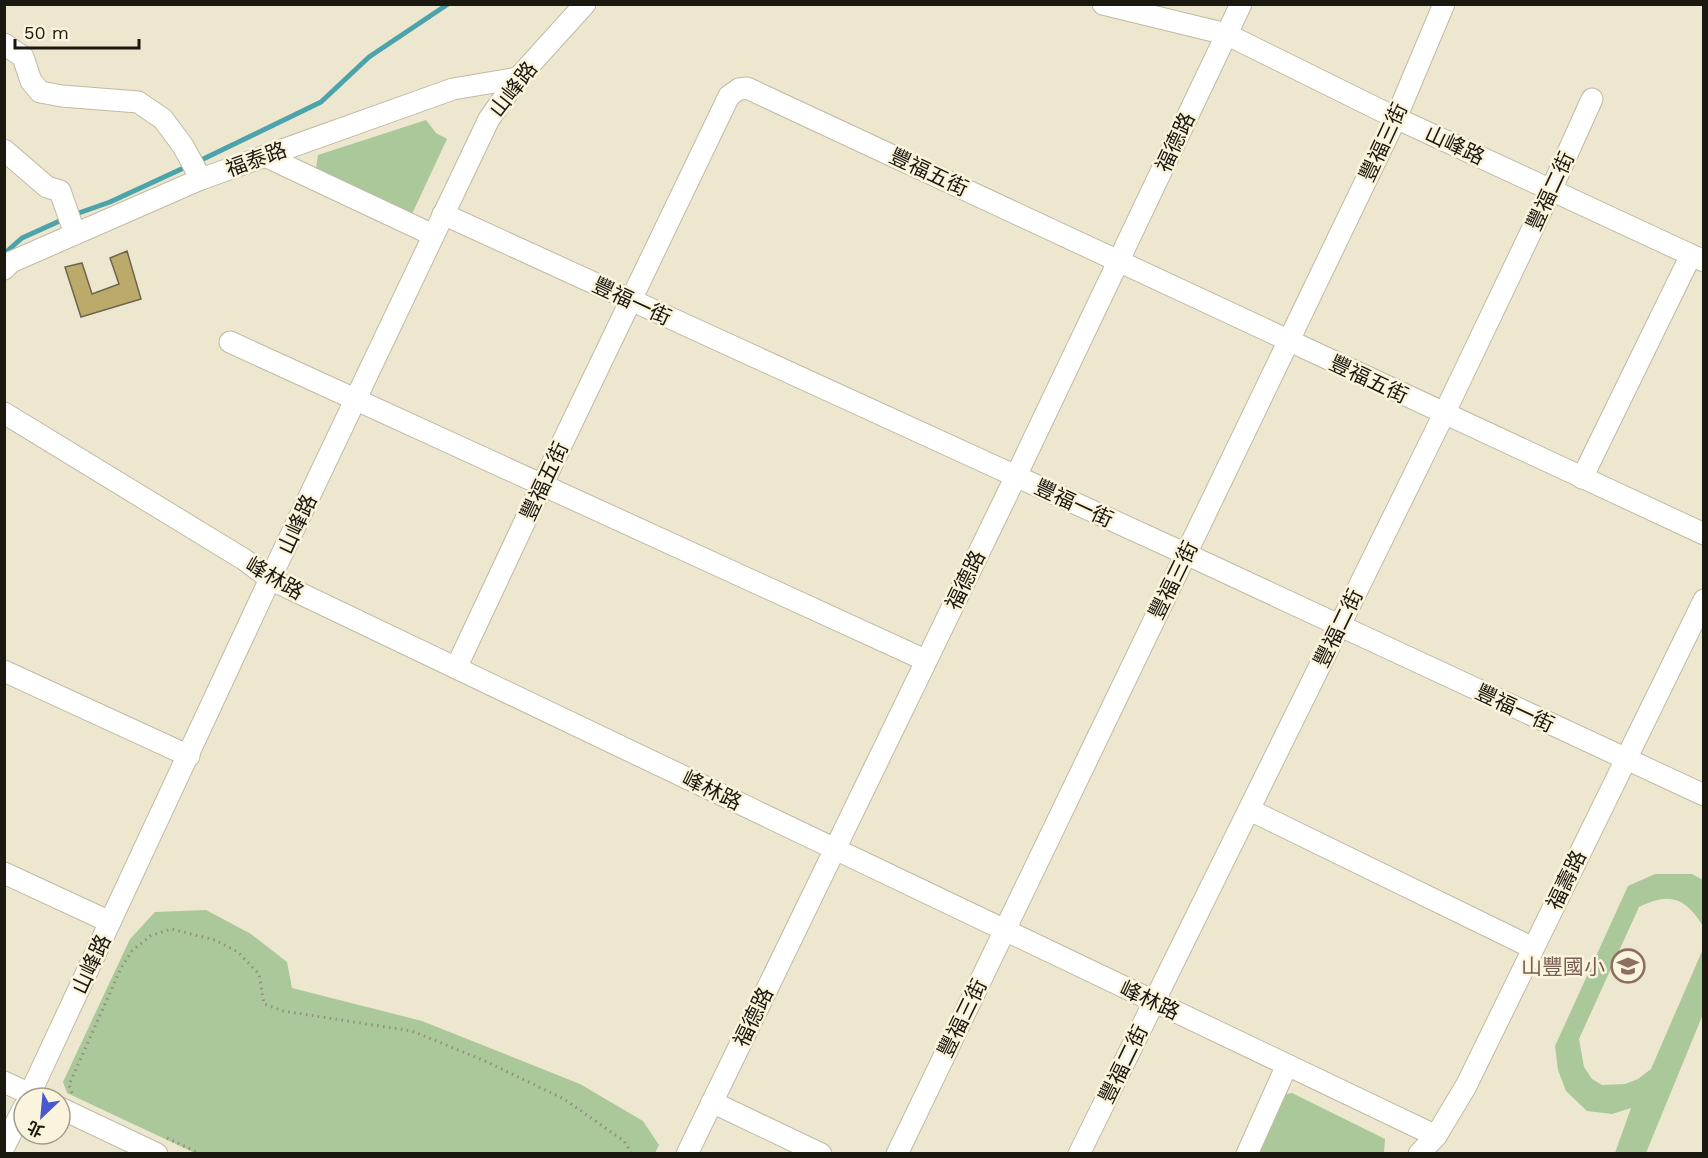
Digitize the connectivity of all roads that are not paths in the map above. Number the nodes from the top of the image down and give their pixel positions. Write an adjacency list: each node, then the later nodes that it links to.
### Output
1 (585, 4): 7 (street, 山峰路)
2 (1103, 4): 5 (street, 山峰路)
3 (1240, 4): 5 (street, 福德路)
4 (1444, 4): 9 (street, 豐福三街)
5 (1226, 34): 9 (street, 山峰路); 18 (street, 福德路)
6 (4, 44): 12 (street)
7 (518, 78): 11 (street, 福泰路); 14 (street, 山峰路)
8 (1592, 99): 13 (street, 豐福二街)
9 (1396, 118): 13 (street, 山峰路); 21 (street, 豐福三街)
10 (4, 150): 15 (street)
11 (265, 156): 12 (street, 福泰路); 16 (street)
12 (201, 179): 15 (street, 福泰路)
13 (1551, 190): 17 (street, 山峰路); 25 (street, 豐福二街)
14 (443, 214): 16 (street, 山峰路); 20 (street, 豐福一街)
15 (75, 234): 19 (street, 福泰路)
16 (433, 235): 23 (street, 山峰路)
17 (1697, 258): 27 (street)
18 (1119, 260): 20 (street, 豐福五街); 21 (street, 豐福五街); 26 (street, 福德路)
19 (4, 269)
20 (630, 300): 26 (street, 豐福一街); 28 (street, 豐福五街)
21 (1288, 340): 25 (street, 豐福五街); 30 (street, 豐福三街)
22 (230, 342): 23 (street)
23 (356, 400): 28 (street); 31 (street, 山峰路)
24 (4, 413): 31 (street, 峰林路)
25 (1444, 414): 27 (street, 豐福五街); 33 (street, 豐福二街)
26 (1016, 476): 30 (street, 豐福一街); 34 (street, 福德路)
27 (1582, 478): 29 (street, 豐福五街)
28 (542, 485): 34 (street); 35 (street, 豐福五街)
29 (1704, 534)
30 (1186, 554): 33 (street, 豐福一街); 44 (street, 豐福三街)
31 (270, 579): 35 (street, 峰林路); 37 (street, 山峰路)
32 (1704, 600): 38 (street, 福壽路)
33 (1339, 626): 38 (street, 豐福一街); 40 (street, 豐福二街)
34 (925, 660): 41 (street, 福德路)
35 (456, 668): 41 (street, 峰林路)
36 (4, 671): 37 (street)
37 (189, 756): 43 (street, 山峰路)
38 (1625, 759): 39 (street, 豐福一街); 45 (street, 福壽路)
39 (1704, 795)
40 (1250, 810): 45 (street); 46 (street, 豐福二街)
41 (834, 849): 44 (street, 峰林路); 49 (street, 福德路)
42 (4, 873): 43 (street)
43 (110, 922): 48 (street, 山峰路)
44 (1004, 931): 46 (street, 峰林路); 57 (street, 豐福三街)
45 (1533, 948): 52 (street, 福壽路)
46 (1154, 1002): 47 (street, 峰林路); 58 (street, 豐福二街)
47 (1287, 1065): 52 (street, 峰林路); 59 (street)
48 (36, 1086)
49 (712, 1102): 55 (street, 福德路); 56 (street)
50 (72, 1104): 53 (street)
51 (12, 1132): 54 (street, 山峰路)
52 (1436, 1136): 60 (street, 福壽路)
53 (157, 1143)
54 (4, 1147)
55 (687, 1154)
56 (821, 1154)
57 (897, 1154)
58 (1079, 1154)
59 (1247, 1154)
60 (1419, 1154)

